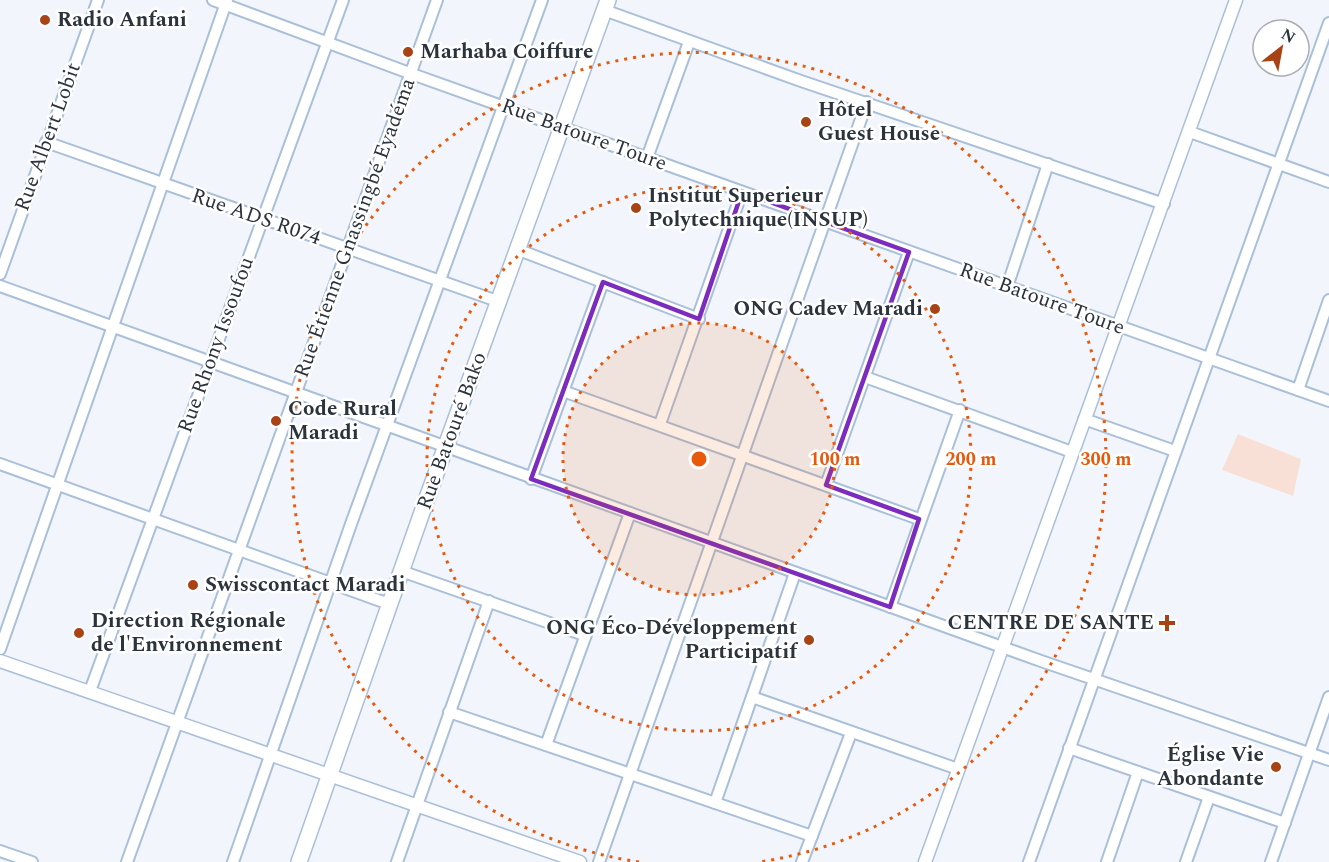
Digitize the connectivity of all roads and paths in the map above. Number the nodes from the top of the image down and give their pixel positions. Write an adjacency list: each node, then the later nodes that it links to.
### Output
1 (98, 0): 17 (street, Rue Albert Lobit)
2 (213, 0): 7 (street, Rue Batoure Toure)
3 (343, 0): 11 (street, Rue Rhony Issoufou)
4 (437, 0): 12 (street, Rue Étienne Gnassingbé Eyadéma)
5 (542, 0): 14 (street)
6 (1236, 0): 16 (street)
7 (226, 2): 11 (street, Rue Batoure Toure); 22 (street)
8 (606, 5): 10 (street); 15 (main road, Rue Batouré Bako)
9 (1329, 23): 20 (street)
10 (689, 42): 13 (street); 18 (street)
11 (328, 43): 12 (street, Rue Batoure Toure); 25 (street, Rue Rhony Issoufou)
12 (412, 74): 14 (street, Rue Batoure Toure); 27 (street, Rue Étienne Gnassingbé Eyadéma)
13 (867, 102): 19 (street); 26 (street)
14 (502, 106): 15 (street, Rue Batoure Toure); 31 (street)
15 (562, 128): 18 (street, Rue Batoure Toure); 28 (main road, Rue Batouré Bako)
16 (1190, 132): 20 (street); 24 (street)
17 (46, 142): 22 (street, Rue ADS R074); 30 (street, Rue Albert Lobit)
18 (647, 158): 23 (street, Rue Batoure Toure)
19 (1048, 164): 24 (street); 34 (street)
20 (1278, 164): 21 (street); 40 (street)
21 (1329, 182)
22 (164, 185): 25 (street, Rue ADS R074); 38 (street)
23 (742, 192): 26 (street, Rue Batoure Toure); 37 (street)
24 (1164, 204): 39 (street)
25 (262, 220): 27 (street, Rue ADS R074); 41 (street, Rue Rhony Issoufou)
26 (824, 221): 29 (street, Rue Batoure Toure); 54 (street)
27 (348, 249): 31 (street, Rue ADS R074); 45 (street, Rue Étienne Gnassingbé Eyadéma)
28 (519, 250): 32 (street); 36 (main road, Rue Batouré Bako)
29 (909, 252): 34 (street, Rue Batoure Toure); 42 (street)
30 (0, 274)
31 (439, 281): 36 (street, Rue ADS R074); 50 (street)
32 (603, 282): 37 (street); 44 (street)
33 (0, 286): 38 (street)
34 (1007, 286): 39 (street, Rue Batoure Toure)
35 (1329, 300): 43 (street)
36 (500, 302): 51 (main road, Rue Batouré Bako)
37 (699, 319): 49 (street)
38 (113, 325): 41 (street); 57 (street)
39 (1118, 326): 40 (street, Rue Batoure Toure); 48 (street)
40 (1208, 358): 43 (street, Rue Batoure Toure); 52 (street)
41 (210, 363): 45 (street); 60 (street, Rue Rhony Issoufou)
42 (865, 377): 47 (street); 58 (street)
43 (1298, 390): 46 (street, Rue Batoure Toure)
44 (563, 391): 49 (street); 56 (street)
45 (295, 393): 50 (street); 63 (street, Rue Étienne Gnassingbé Eyadéma)
46 (1329, 401)
47 (960, 410): 53 (street); 61 (street)
48 (1084, 419): 52 (street); 53 (street)
49 (660, 424): 54 (street)
50 (387, 426): 51 (street); 66 (street)
51 (445, 448): 56 (street); 64 (main road, Rue Batouré Bako)
52 (1175, 451): 74 (street)
53 (1072, 452): 71 (street)
54 (742, 454): 58 (street); 62 (street)
55 (0, 464): 57 (street)
56 (531, 479): 59 (street)
57 (59, 485): 60 (street); 72 (street)
58 (826, 485): 61 (street)
59 (630, 513): 62 (street); 70 (street)
60 (153, 519): 63 (street); 75 (street, Rue Rhony Issoufou)
61 (919, 519): 69 (street)
62 (711, 543): 65 (street); 89 (street)
63 (238, 549): 66 (street); 79 (street, Rue Étienne Gnassingbé Eyadéma)
64 (401, 571): 67 (street); 68 (main road, Rue Batouré Bako)
65 (795, 573): 69 (street); 77 (street)
66 (331, 583): 68 (street); 84 (street)
67 (489, 601): 70 (street); 78 (street)
68 (389, 604): 88 (main road, Rue Batouré Bako)
69 (890, 607): 71 (street)
70 (584, 635): 81 (street)
71 (1003, 647): 74 (street); 86 (street)
72 (0, 649)
73 (0, 661): 75 (street)
74 (1095, 680): 82 (street); 83 (street)
75 (90, 691): 79 (street)
76 (1329, 697): 83 (street)
77 (752, 698): 80 (street); 91 (street)
78 (449, 712): 81 (street); 92 (street)
79 (177, 722): 84 (street); 97 (street, Rue Étienne Gnassingbé Eyadéma)
80 (851, 733): 86 (street); 94 (street)
81 (546, 745): 89 (street)
82 (1069, 748): 87 (street); 105 (street)
83 (1308, 753): 85 (street); 93 (street)
84 (271, 755): 88 (street); 98 (street)
85 (1329, 760)
86 (958, 769): 104 (street)
87 (1138, 772): 90 (street); 106 (street)
88 (330, 775): 92 (street); 99 (main road, Rue Batouré Bako)
89 (630, 775): 91 (street); 102 (street)
90 (1209, 797): 93 (street); 107 (street)
91 (714, 803): 94 (street)
92 (418, 806): 100 (street); 101 (street)
93 (1285, 823): 108 (street)
94 (812, 836): 103 (street)
95 (0, 851): 96 (street)
96 (32, 862)
97 (127, 862)
98 (233, 862)
99 (299, 862)
100 (397, 862)
101 (580, 862)
102 (598, 862)
103 (802, 862)
104 (926, 862)
105 (1029, 862)
106 (1107, 862)
107 (1186, 862)
108 (1271, 862)

